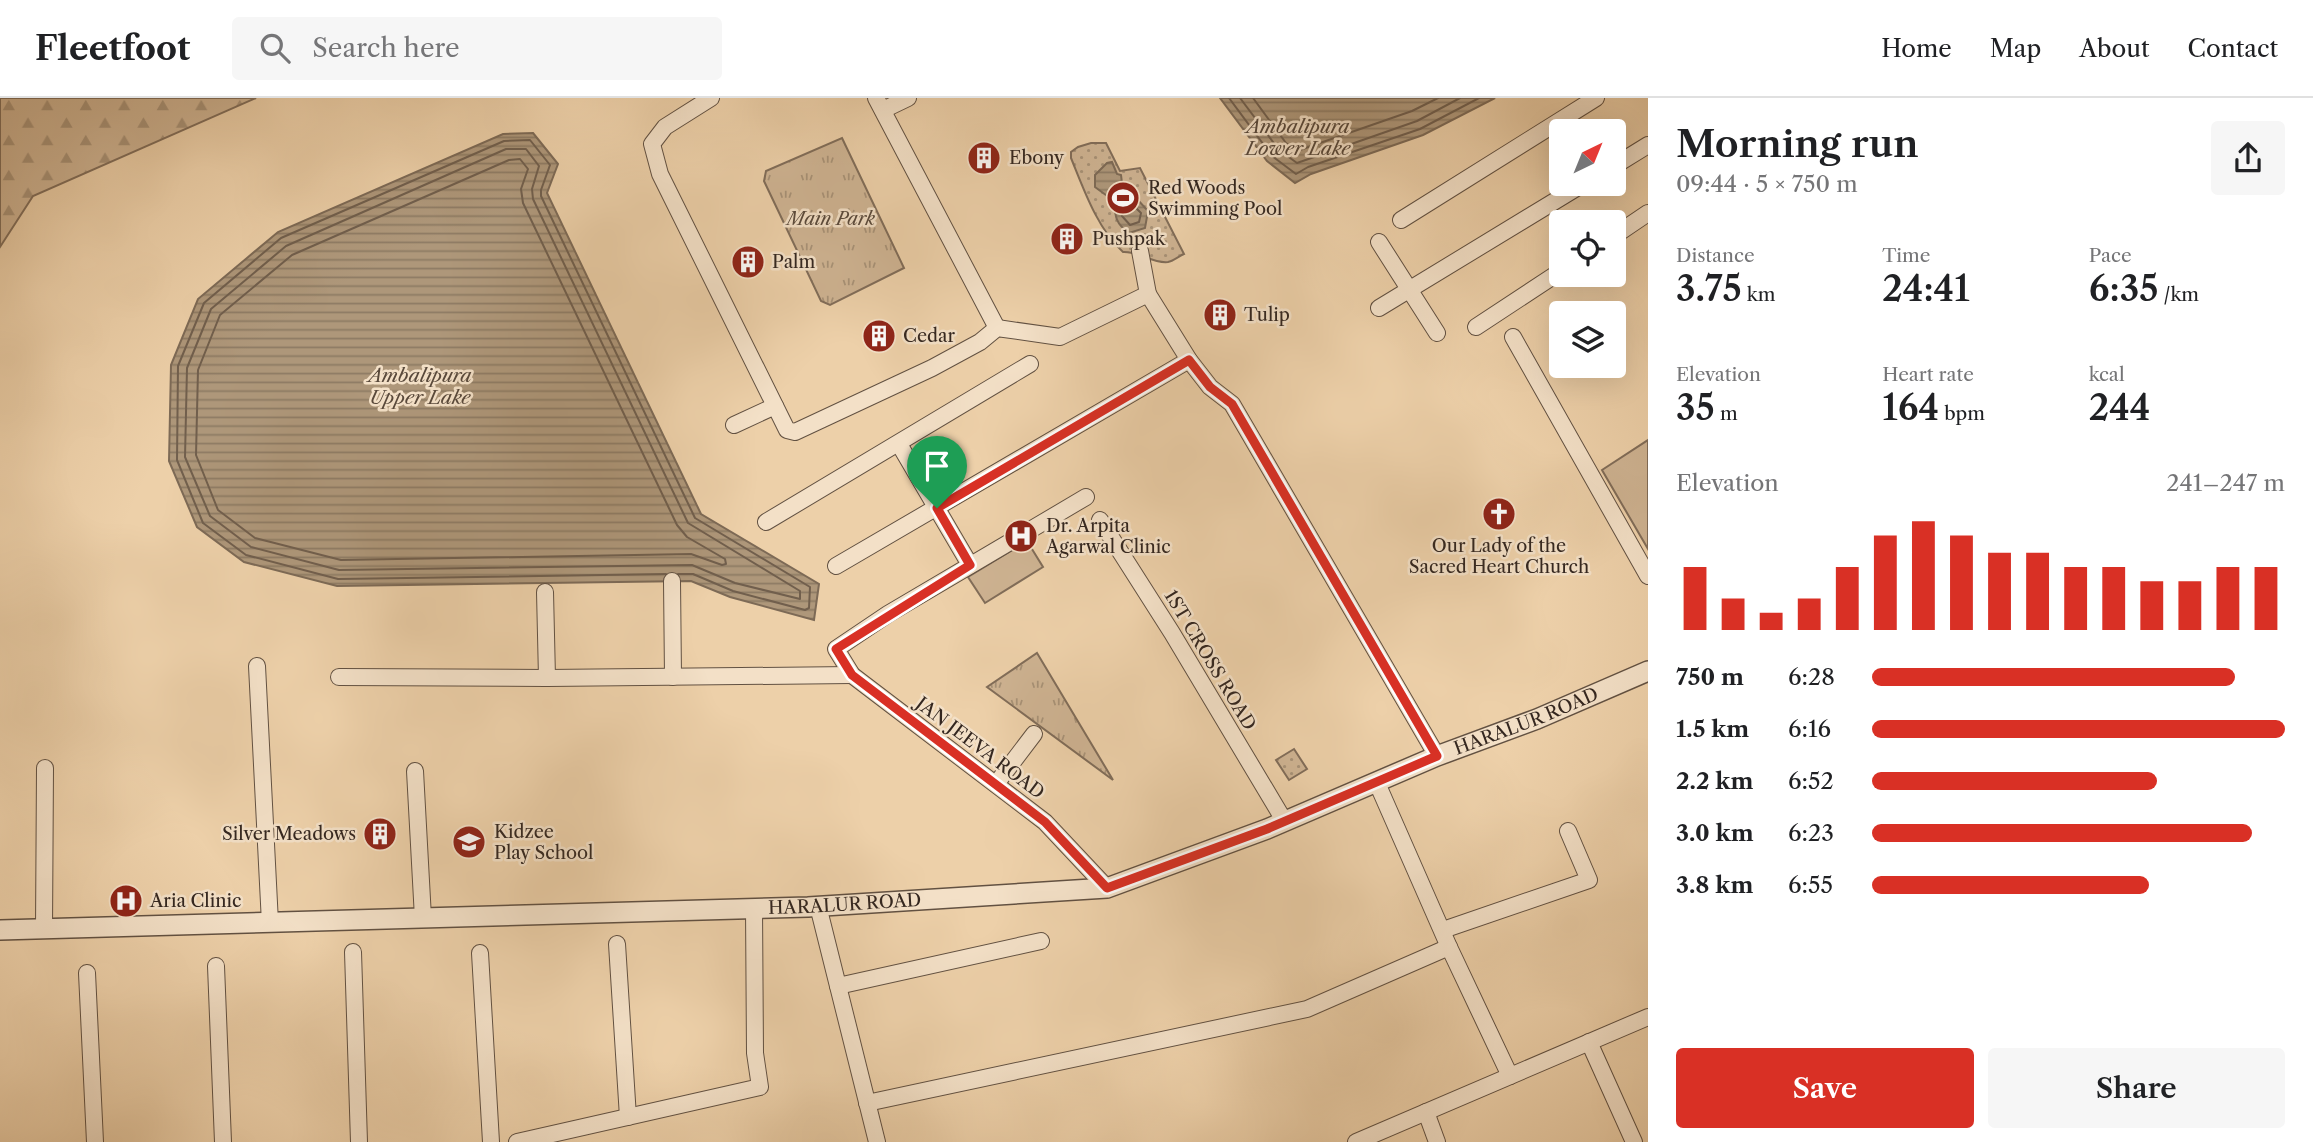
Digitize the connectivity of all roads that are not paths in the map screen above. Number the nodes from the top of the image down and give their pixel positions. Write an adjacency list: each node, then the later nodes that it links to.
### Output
1 (711, 98): 23 (street)
2 (908, 98): 4 (street)
3 (1596, 98): 9 (street)
4 (879, 104): 18 (street)
5 (1648, 145): 6 (street)
6 (1626, 159)
7 (1563, 196): 14 (street)
8 (1648, 213): 10 (street)
9 (1401, 220)
10 (1626, 228)
11 (1379, 242): 14 (street)
12 (1140, 251): 15 (street)
13 (1549, 279): 17 (street)
14 (1409, 288): 16 (street); 19 (street)
15 (1148, 294): 18 (street); 21 (street)
16 (1379, 308)
17 (1476, 327)
18 (997, 328): 23 (street)
19 (1437, 333)
20 (1513, 337): 32 (street)
21 (1189, 360): 27 (street); 42 (street)
22 (1030, 363): 25 (street)
23 (775, 406): 24 (street)
24 (734, 425)
25 (899, 444): 27 (street); 29 (street)
26 (1086, 497): 30 (street)
27 (937, 508): 30 (street); 31 (street)
28 (1100, 520): 47 (street, 1ST CROSS ROAD)
29 (766, 522)
30 (970, 565): 37 (street)
31 (836, 566)
32 (1648, 576)
33 (671, 581): 39 (street)
34 (545, 592): 40 (street)
35 (257, 666): 53 (street)
36 (1648, 671): 42 (street, HARALUR ROAD)
37 (852, 675): 39 (street); 46 (street, JAN JEEVA ROAD)
38 (339, 677): 40 (street)
39 (673, 677): 40 (street)
40 (547, 678)
41 (1034, 734): 46 (street)
42 (1437, 756): 45 (street, HARALUR ROAD)
43 (45, 768): 54 (street)
44 (415, 771): 52 (street)
45 (1377, 783): 47 (street, HARALUR ROAD); 56 (street)
46 (996, 784): 49 (street, JAN JEEVA ROAD)
47 (1284, 822): 49 (street, HARALUR ROAD)
48 (1568, 831): 56 (street)
49 (1107, 888): 50 (street, HARALUR ROAD)
50 (818, 906): 51 (street, HARALUR ROAD); 64 (street)
51 (754, 908): 52 (street, HARALUR ROAD); 70 (street)
52 (423, 918): 53 (street, HARALUR ROAD)
53 (270, 923): 54 (street, HARALUR ROAD)
54 (44, 929): 55 (street, HARALUR ROAD)
55 (0, 930)
56 (1443, 930): 59 (street)
57 (1041, 941): 64 (street)
58 (617, 944): 70 (street)
59 (1449, 947): 67 (street); 68 (street)
60 (354, 953): 73 (street)
61 (480, 953): 74 (street)
62 (216, 966): 72 (street)
63 (87, 973): 71 (street)
64 (838, 986): 68 (street)
65 (1648, 1017): 66 (street)
66 (1589, 1042): 67 (street); 79 (street)
67 (1510, 1076): 69 (street)
68 (867, 1103): 76 (street)
69 (1426, 1112): 77 (street); 78 (street)
70 (628, 1117): 75 (street)
71 (94, 1142)
72 (223, 1142)
73 (359, 1142)
74 (491, 1142)
75 (517, 1142)
76 (877, 1142)
77 (1356, 1142)
78 (1437, 1142)
79 (1634, 1142)

